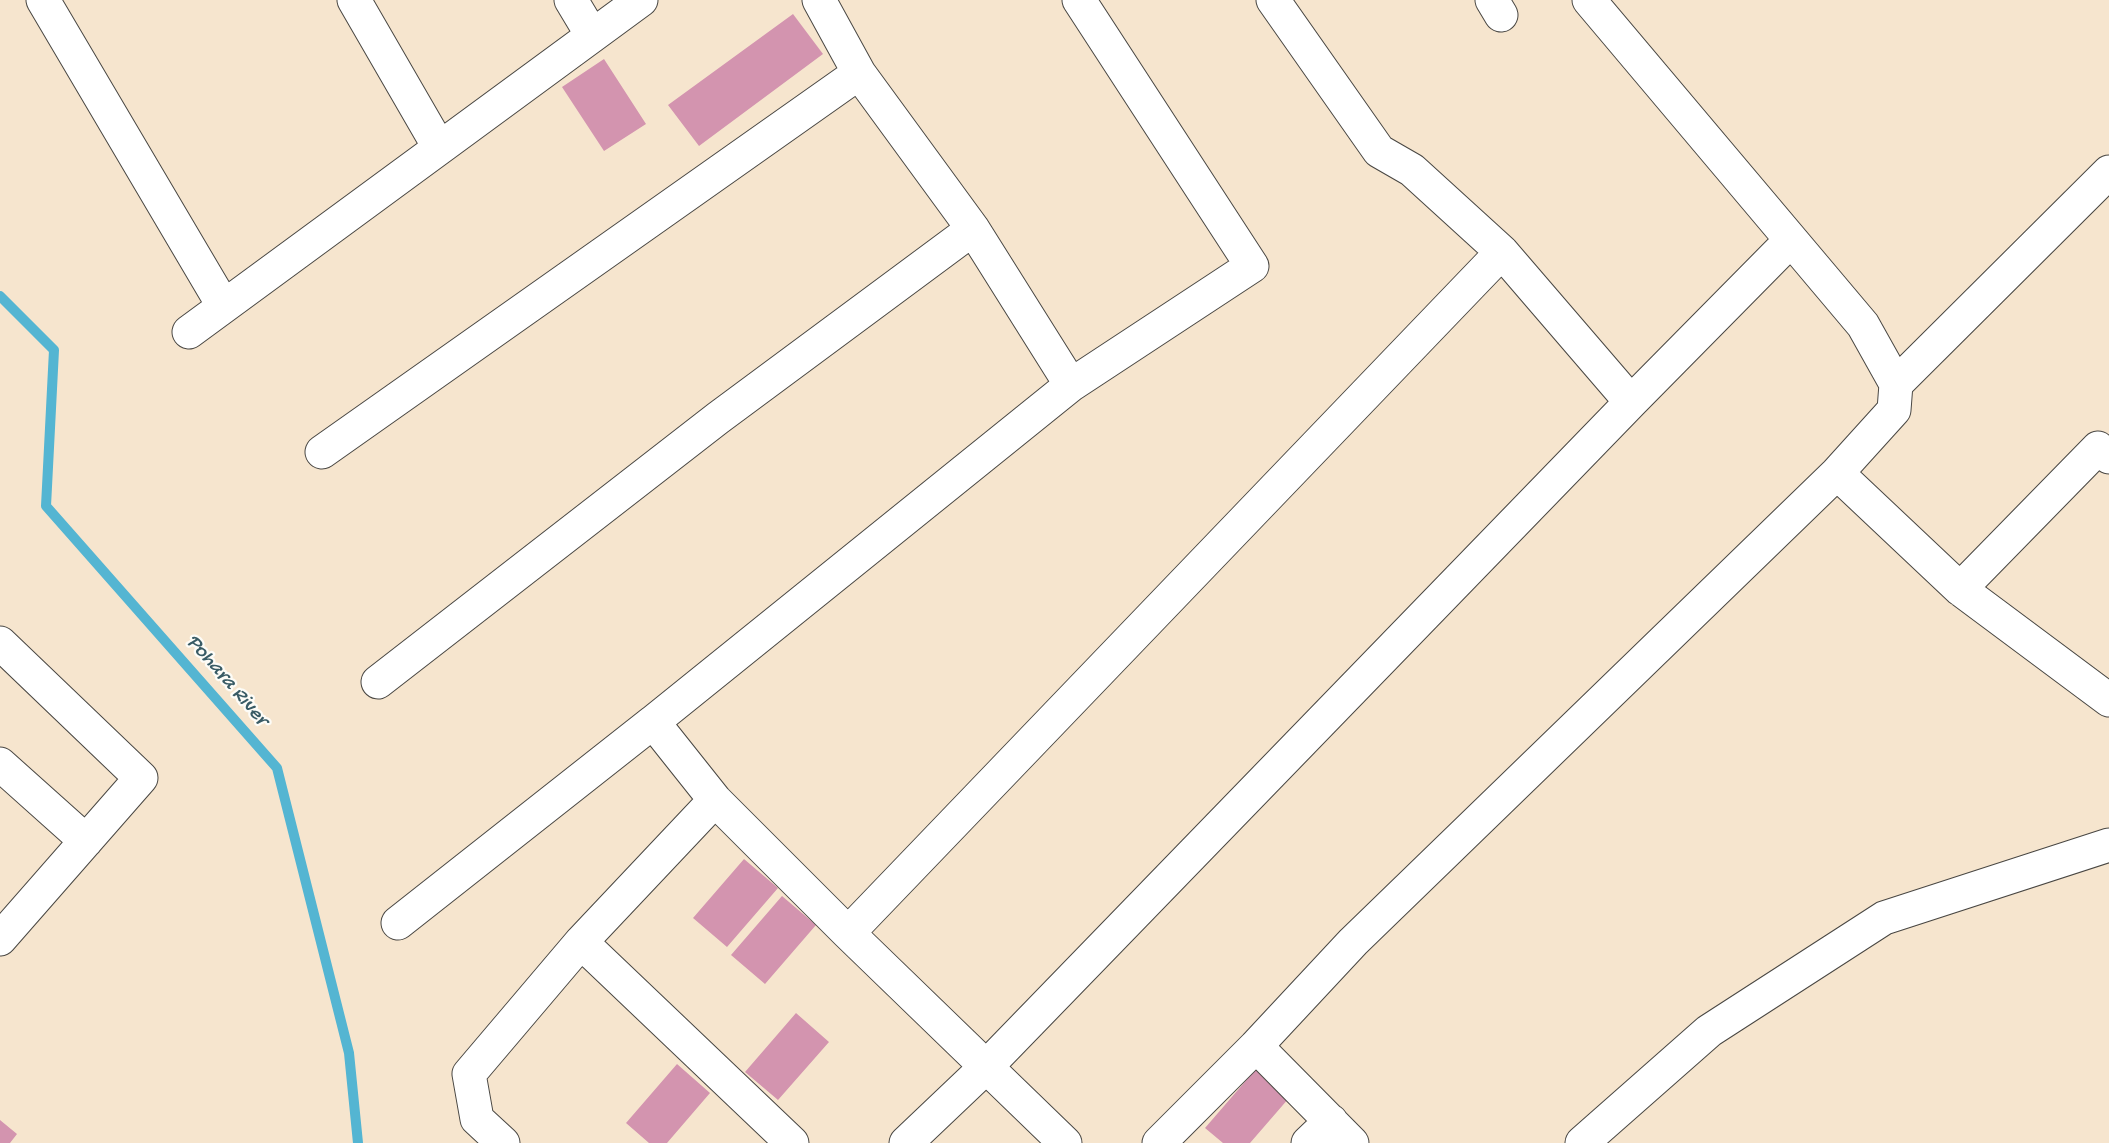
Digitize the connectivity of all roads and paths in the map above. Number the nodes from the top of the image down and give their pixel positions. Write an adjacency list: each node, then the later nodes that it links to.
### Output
1 (43, 0): 16 (street)
2 (354, 0): 11 (street)
3 (571, 0): 9 (street)
4 (641, 0): 9 (street)
5 (819, 0): 10 (street)
6 (1079, 0): 19 (street)
7 (1273, 0): 15 (street)
8 (1588, 0): 14 (street)
9 (592, 35): 11 (street)
10 (859, 73): 13 (street); 22 (street)
11 (439, 147): 16 (street)
12 (2102, 191): 18 (street)
13 (973, 229): 19 (street); 26 (street)
14 (1791, 240): 18 (street); 20 (street)
15 (1502, 252): 20 (street); 34 (street)
16 (223, 305): 17 (street)
17 (189, 332)
18 (1896, 384): 23 (street)
19 (1071, 385): 28 (street)
20 (1631, 402): 38 (street)
21 (2105, 448): 24 (street)
22 (322, 452)
23 (1837, 473): 24 (street); 37 (street)
24 (1960, 589): 27 (street)
25 (0, 643): 31 (street)
26 (378, 682)
27 (2109, 700)
28 (653, 722): 30 (street); 33 (street)
29 (0, 764): 31 (street)
30 (715, 800): 34 (street); 36 (street)
31 (86, 841): 35 (street)
32 (2109, 845): 45 (street)
33 (398, 923)
34 (848, 933): 38 (street)
35 (0, 939)
36 (581, 942): 40 (street); 41 (street)
37 (1256, 1046): 39 (street); 44 (street)
38 (987, 1066): 42 (street); 43 (street)
39 (1331, 1136)
40 (503, 1143)
41 (792, 1143)
42 (906, 1143)
43 (1065, 1143)
44 (1159, 1143)
45 (1582, 1143)

